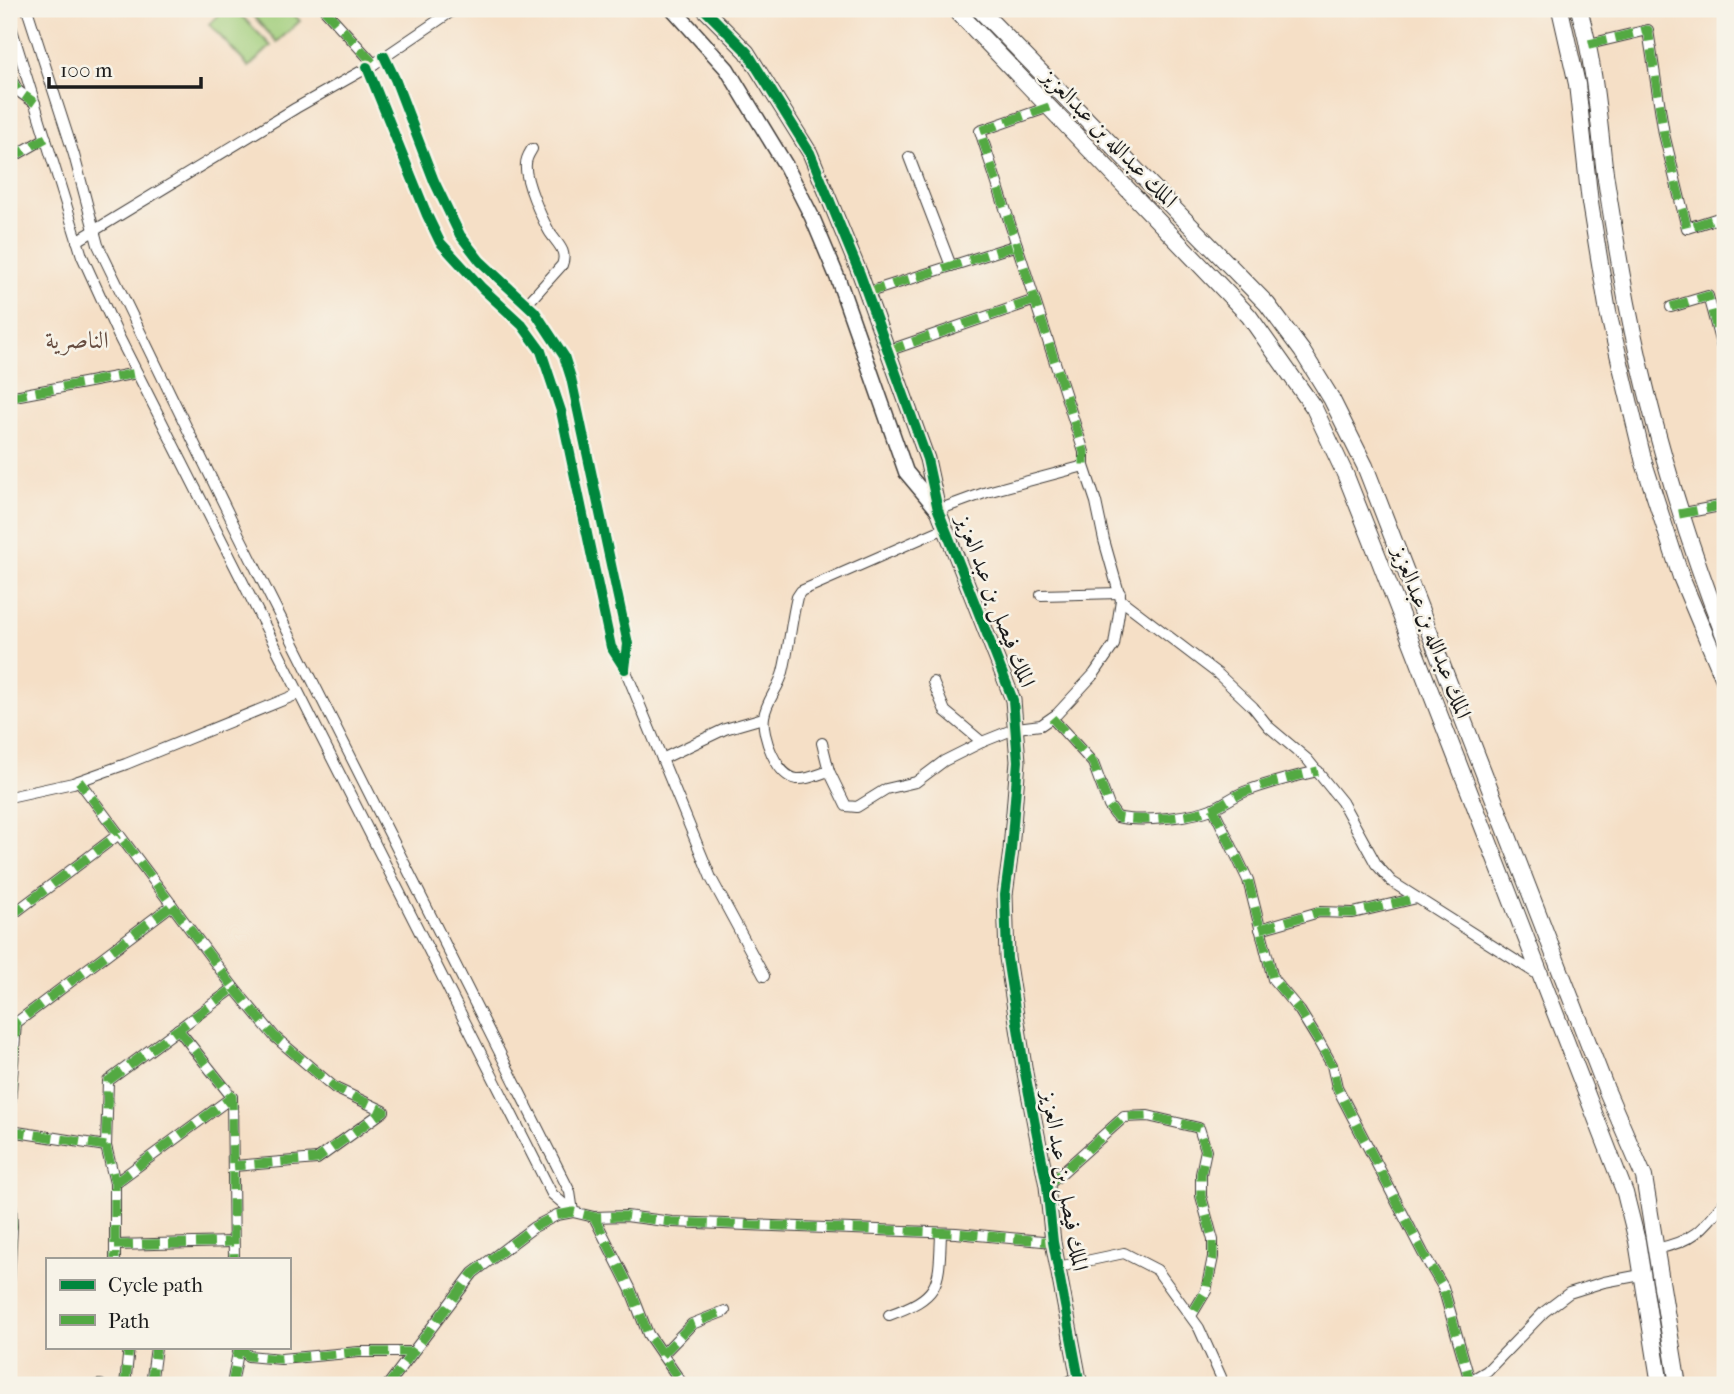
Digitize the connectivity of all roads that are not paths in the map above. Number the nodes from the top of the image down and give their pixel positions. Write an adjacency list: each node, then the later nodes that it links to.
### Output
1 (27, 9): 24 (street)
2 (324, 9): 14 (street)
3 (455, 9): 13 (street)
4 (673, 9): 15 (street, الملك فيصل بن عبد العزيز)
5 (704, 9): 12 (street, الملك فيصل بن عبد العزيز)
6 (956, 9): 18 (main road, الملك عبدالله بن عبدالعزيز)
7 (979, 9): 85 (main road, الملك عبدالله بن عبدالعزيز)
8 (1560, 9): 33 (main road)
9 (1579, 9): 11 (main road)
10 (9, 20): 17 (street)
11 (1589, 44): 23 (street); 32 (main road)
12 (747, 52): 15 (street); 28 (street, الملك فيصل بن عبد العزيز)
13 (384, 56): 14 (street); 30 (street)
14 (370, 66): 24 (street); 46 (street)
15 (727, 69): 40 (street, الملك فيصل بن عبد العزيز)
16 (9, 75): 17 (street)
17 (35, 103): 19 (street)
18 (1049, 107): 26 (street); 67 (main road, الملك عبدالله بن عبدالعزيز)
19 (46, 138): 22 (street); 25 (street)
20 (532, 149): 30 (street)
21 (909, 157): 27 (street)
22 (9, 159)
23 (1725, 216)
24 (94, 230): 25 (street); 79 (street)
25 (77, 241): 36 (street)
26 (1017, 245): 27 (street); 29 (street)
27 (951, 266): 28 (street)
28 (866, 293): 34 (street, الملك فيصل بن عبد العزيز)
29 (1035, 300): 34 (street); 38 (street)
30 (527, 304): 46 (street)
31 (1671, 307): 35 (street)
32 (1628, 308): 33 (main road); 41 (main road)
33 (1608, 312): 48 (main road)
34 (887, 351): 40 (street, الملك فيصل بن عبد العزيز)
35 (1725, 359)
36 (137, 373): 37 (street); 49 (street)
37 (9, 397)
38 (1084, 466): 40 (street); 44 (street)
39 (1725, 505): 41 (street)
40 (938, 510): 42 (street, الملك فيصل بن عبد العزيز)
41 (1679, 514): 45 (main road)
42 (945, 528): 50 (street); 52 (street, الملك فيصل بن عبد العزيز)
43 (1041, 595): 44 (street)
44 (1120, 597): 51 (street); 57 (street)
45 (1725, 638)
46 (625, 669): 55 (street)
47 (933, 682): 53 (street)
48 (1725, 682)
49 (299, 694): 58 (street); 79 (street)
50 (763, 718): 55 (street); 56 (street)
51 (1052, 718): 52 (street); 60 (street)
52 (1017, 728): 53 (street); 77 (street, الملك فيصل بن عبد العزيز)
53 (982, 742): 56 (street)
54 (822, 743): 56 (street)
55 (662, 759): 66 (street)
56 (829, 771)
57 (1318, 771): 60 (street); 62 (street)
58 (79, 781): 59 (street); 61 (street)
59 (9, 797)
60 (1213, 808): 65 (street)
61 (119, 834): 63 (street); 64 (street)
62 (1418, 898): 65 (street); 67 (street)
63 (172, 905): 68 (street); 71 (street)
64 (9, 917)
65 (1261, 929): 101 (street)
66 (764, 976)
67 (1541, 976): 89 (main road, الملك عبدالله بن عبدالعزيز)
68 (234, 988): 69 (street); 75 (street)
69 (178, 1029): 70 (street); 73 (street)
70 (232, 1097): 75 (street); 76 (street)
71 (9, 1118)
72 (9, 1134): 73 (street)
73 (106, 1146): 76 (street)
74 (9, 1157): 90 (street)
75 (234, 1166): 82 (street)
76 (115, 1183): 84 (street)
77 (1047, 1186): 83 (street, الملك فيصل بن عبد العزيز); 93 (street)
78 (1725, 1201): 85 (street)
79 (573, 1212): 80 (street); 98 (street)
80 (594, 1217): 81 (street); 99 (street)
81 (941, 1233): 83 (street); 92 (street)
82 (233, 1242): 84 (street); 87 (street)
83 (1054, 1242): 88 (street, الملك فيصل بن عبد العزيز)
84 (115, 1245): 86 (street)
85 (1656, 1250): 110 (main road, الملك عبدالله بن عبدالعزيز)
86 (116, 1258)
87 (234, 1258)
88 (1059, 1267): 93 (street); 100 (street, الملك فيصل بن عبد العزيز)
89 (1641, 1275): 101 (street); 109 (main road, الملك عبدالله بن عبدالعزيز)
90 (9, 1283)
91 (725, 1311): 99 (street)
92 (889, 1315)
93 (1191, 1316): 108 (street)
94 (128, 1348): 102 (street)
95 (156, 1348): 103 (street)
96 (240, 1348): 104 (street)
97 (241, 1348): 98 (street)
98 (412, 1352): 105 (street)
99 (662, 1355): 106 (street)
100 (1079, 1380): 107 (street)
101 (1468, 1384)
102 (125, 1385)
103 (151, 1385)
104 (232, 1385)
105 (388, 1385)
106 (683, 1385)
107 (1063, 1385)
108 (1220, 1385)
109 (1660, 1385)
110 (1678, 1385)

